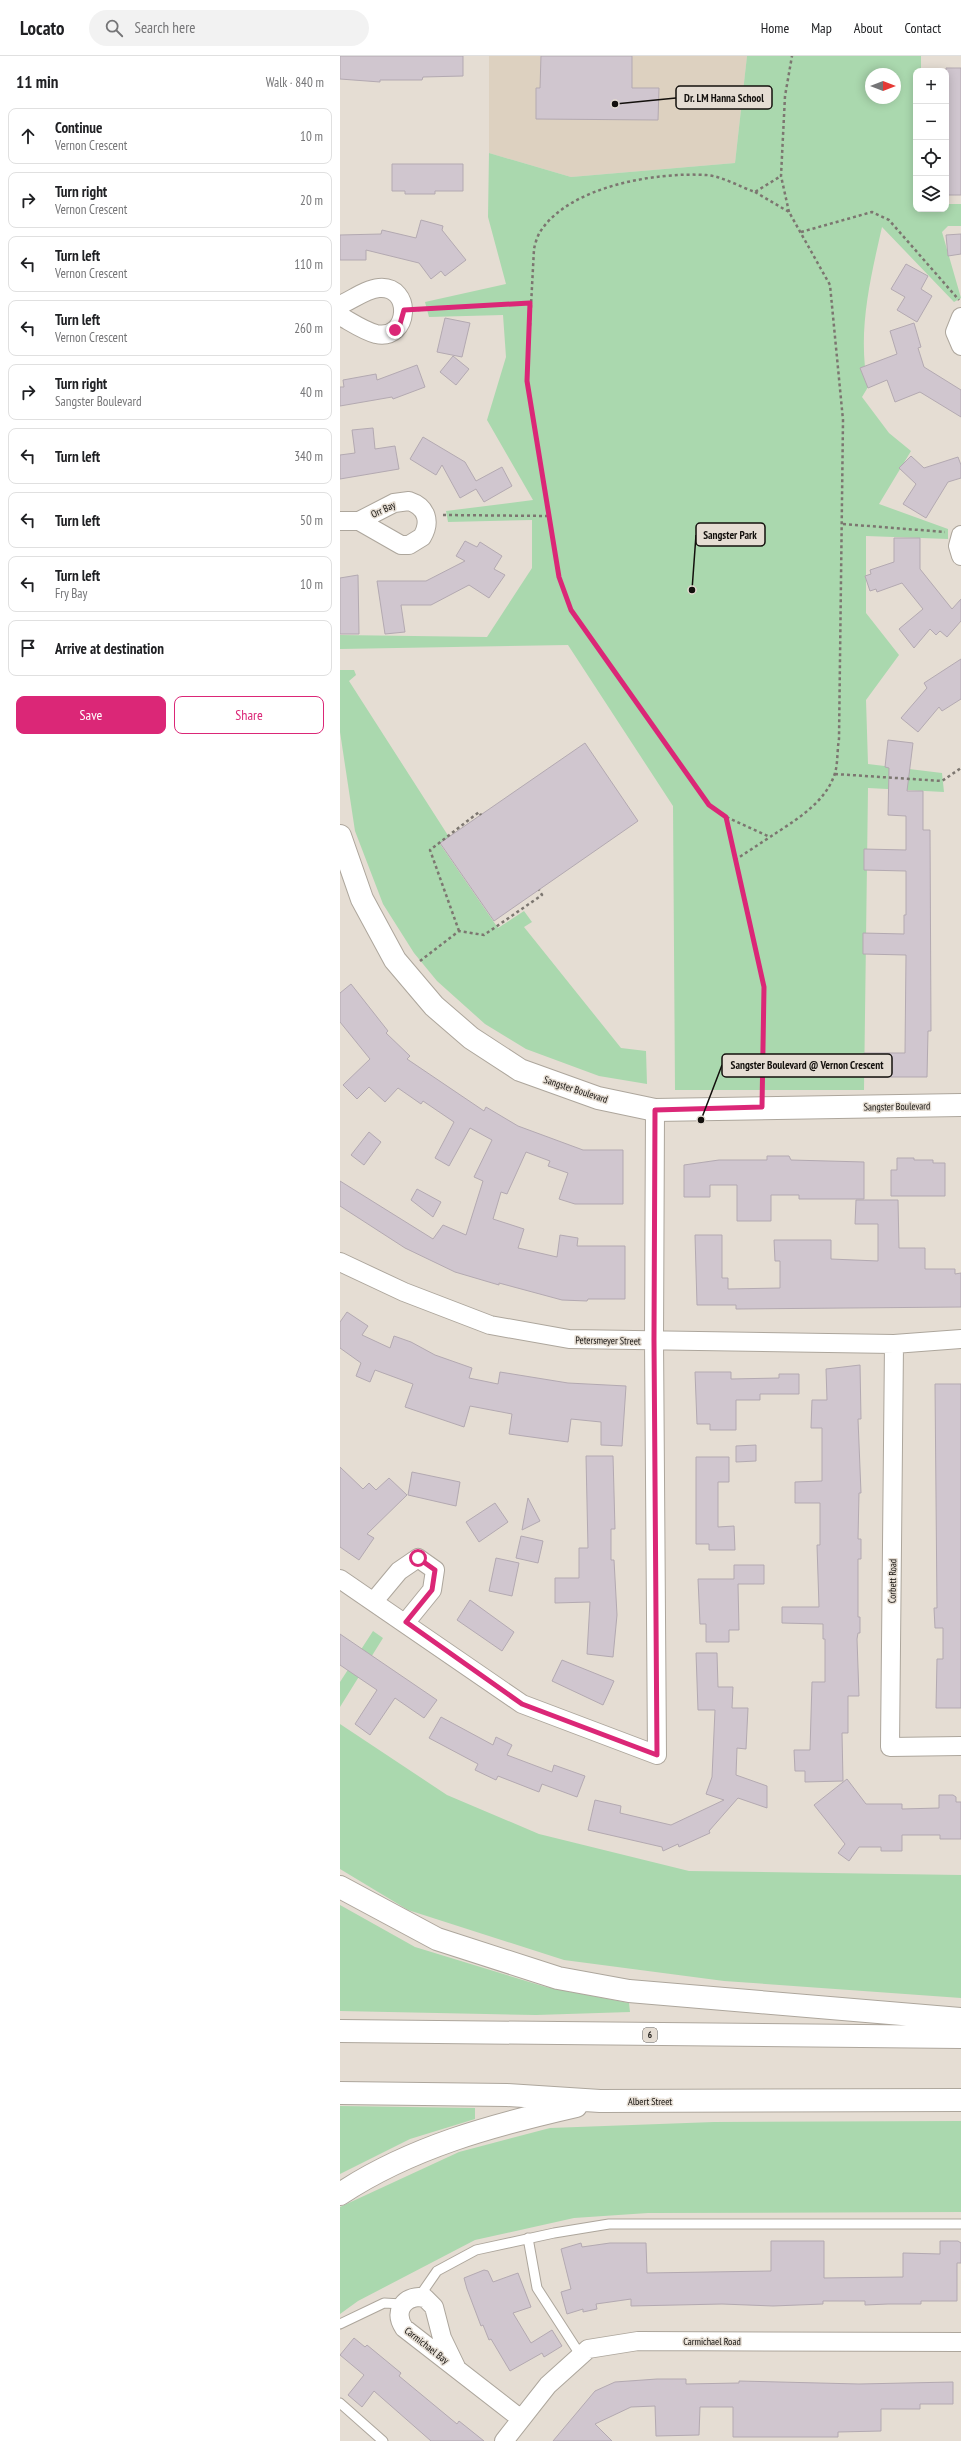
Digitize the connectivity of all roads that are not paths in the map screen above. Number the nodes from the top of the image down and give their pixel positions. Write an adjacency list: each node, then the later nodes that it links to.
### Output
1 (340, 305): 2 (street)
2 (340, 316)
3 (961, 317): 4 (street)
4 (961, 346)
5 (359, 520): 5 (street, Orr Bay); 6 (street, Orr Bay)
6 (340, 521)
7 (957, 534): 8 (street)
8 (961, 556)
9 (340, 836): 11 (main road, Sangster Boulevard)
10 (961, 1105): 11 (main road, Sangster Boulevard)
11 (655, 1110): 14 (street)
12 (340, 1262): 14 (street, Petersmeyer Street)
13 (961, 1339): 15 (street, Petersmeyer Street)
14 (654, 1340): 15 (street, Petersmeyer Street); 18 (street)
15 (894, 1344): 19 (street, Corbett Road)
16 (340, 1579): 17 (street)
17 (374, 1601): 18 (street); 18 (street)
18 (406, 1622)
19 (961, 1746)
20 (340, 1888): 21 (main road)
21 (961, 2019)
22 (340, 2032): 23 (main road, 6)
23 (961, 2038)
24 (340, 2093): 26 (main road, Albert Street)
25 (961, 2100): 26 (main road, Albert Street)
26 (600, 2101): 27 (main road)
27 (340, 2194)
28 (961, 2224): 29 (lane)
29 (528, 2238): 30 (lane); 34 (lane)
30 (419, 2297): 31 (street); 35 (street, Carmichael Bay)
31 (402, 2304): 32 (lane); 35 (street, Carmichael Bay)
32 (340, 2324)
33 (961, 2342): 34 (street, Carmichael Road)
34 (581, 2356): 37 (street, Carmichael Road)
35 (456, 2367): 37 (street, Carmichael Bay)
36 (340, 2403): 38 (lane)
37 (521, 2419): 39 (street, Carmichael Road)
38 (384, 2441)
39 (504, 2441)

